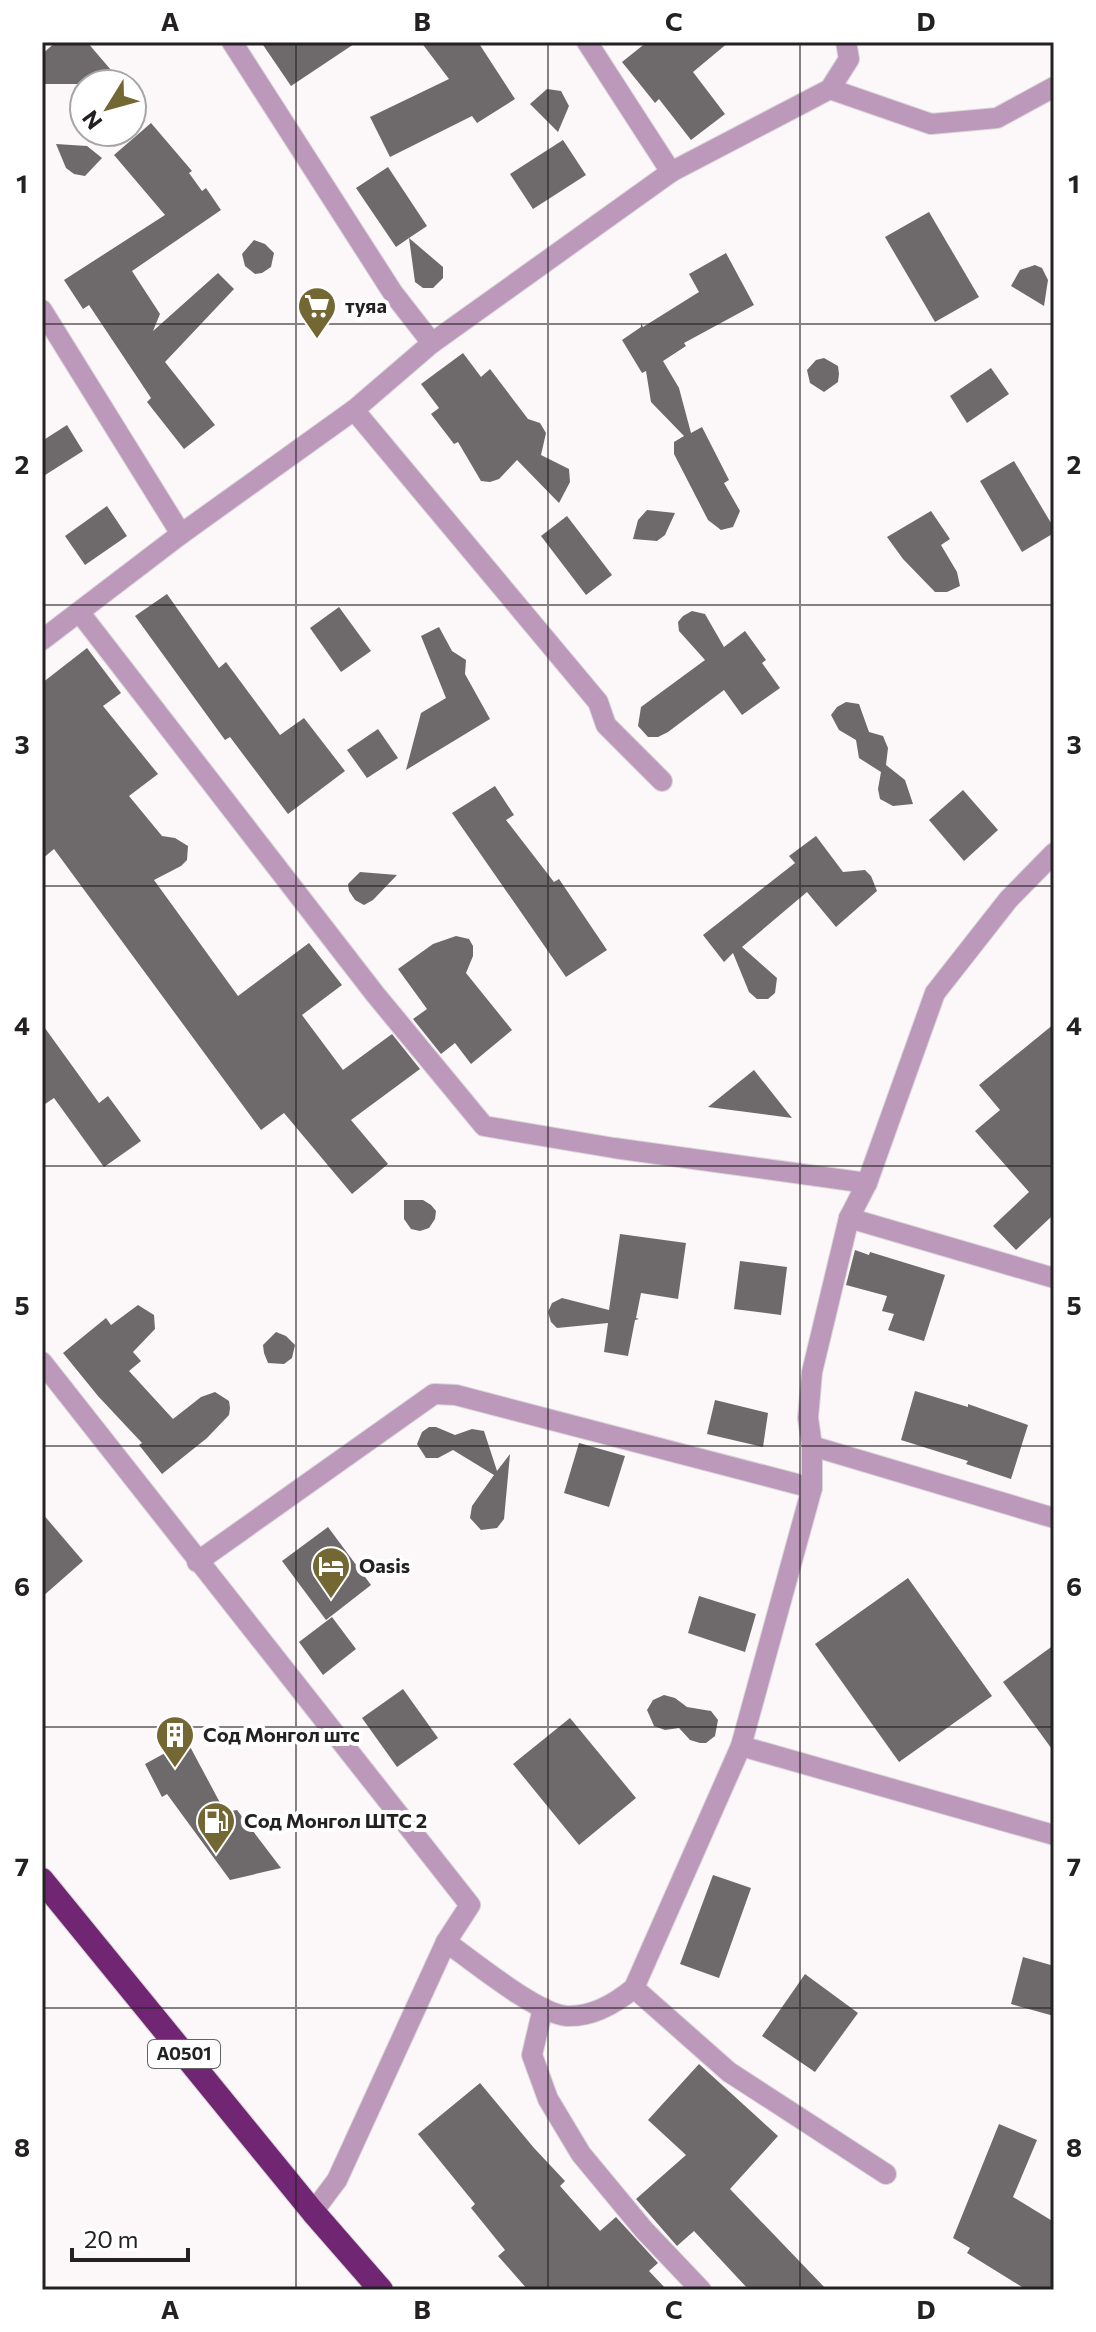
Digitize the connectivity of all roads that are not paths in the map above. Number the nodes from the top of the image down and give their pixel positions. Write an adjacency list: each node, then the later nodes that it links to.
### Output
1 (232, 42): 8 (street)
2 (587, 42): 6 (street)
3 (846, 42): 5 (street)
4 (1054, 87): 5 (street)
5 (830, 89): 6 (street)
6 (671, 172): 8 (street)
7 (42, 310): 10 (street)
8 (432, 343): 9 (street)
9 (354, 410): 10 (street); 13 (street)
10 (181, 534): 11 (street)
11 (80, 613): 12 (street); 15 (street)
12 (42, 640)
13 (662, 781)
14 (1054, 853): 15 (street)
15 (867, 1183): 16 (street)
16 (849, 1218): 17 (street); 19 (street)
17 (1054, 1278)
18 (42, 1362): 22 (street)
19 (812, 1446): 20 (street); 21 (street)
20 (812, 1488): 22 (street); 23 (street)
21 (1054, 1518)
22 (197, 1562): 26 (street)
23 (741, 1746): 24 (street); 27 (street)
24 (1054, 1835)
25 (42, 1880): 30 (highway, A0501)
26 (446, 1942): 28 (street); 30 (street)
27 (634, 1988): 28 (street); 29 (street)
28 (543, 2008): 32 (street)
29 (886, 2174)
30 (313, 2212): 31 (highway, A0501)
31 (381, 2290)
32 (701, 2290)

